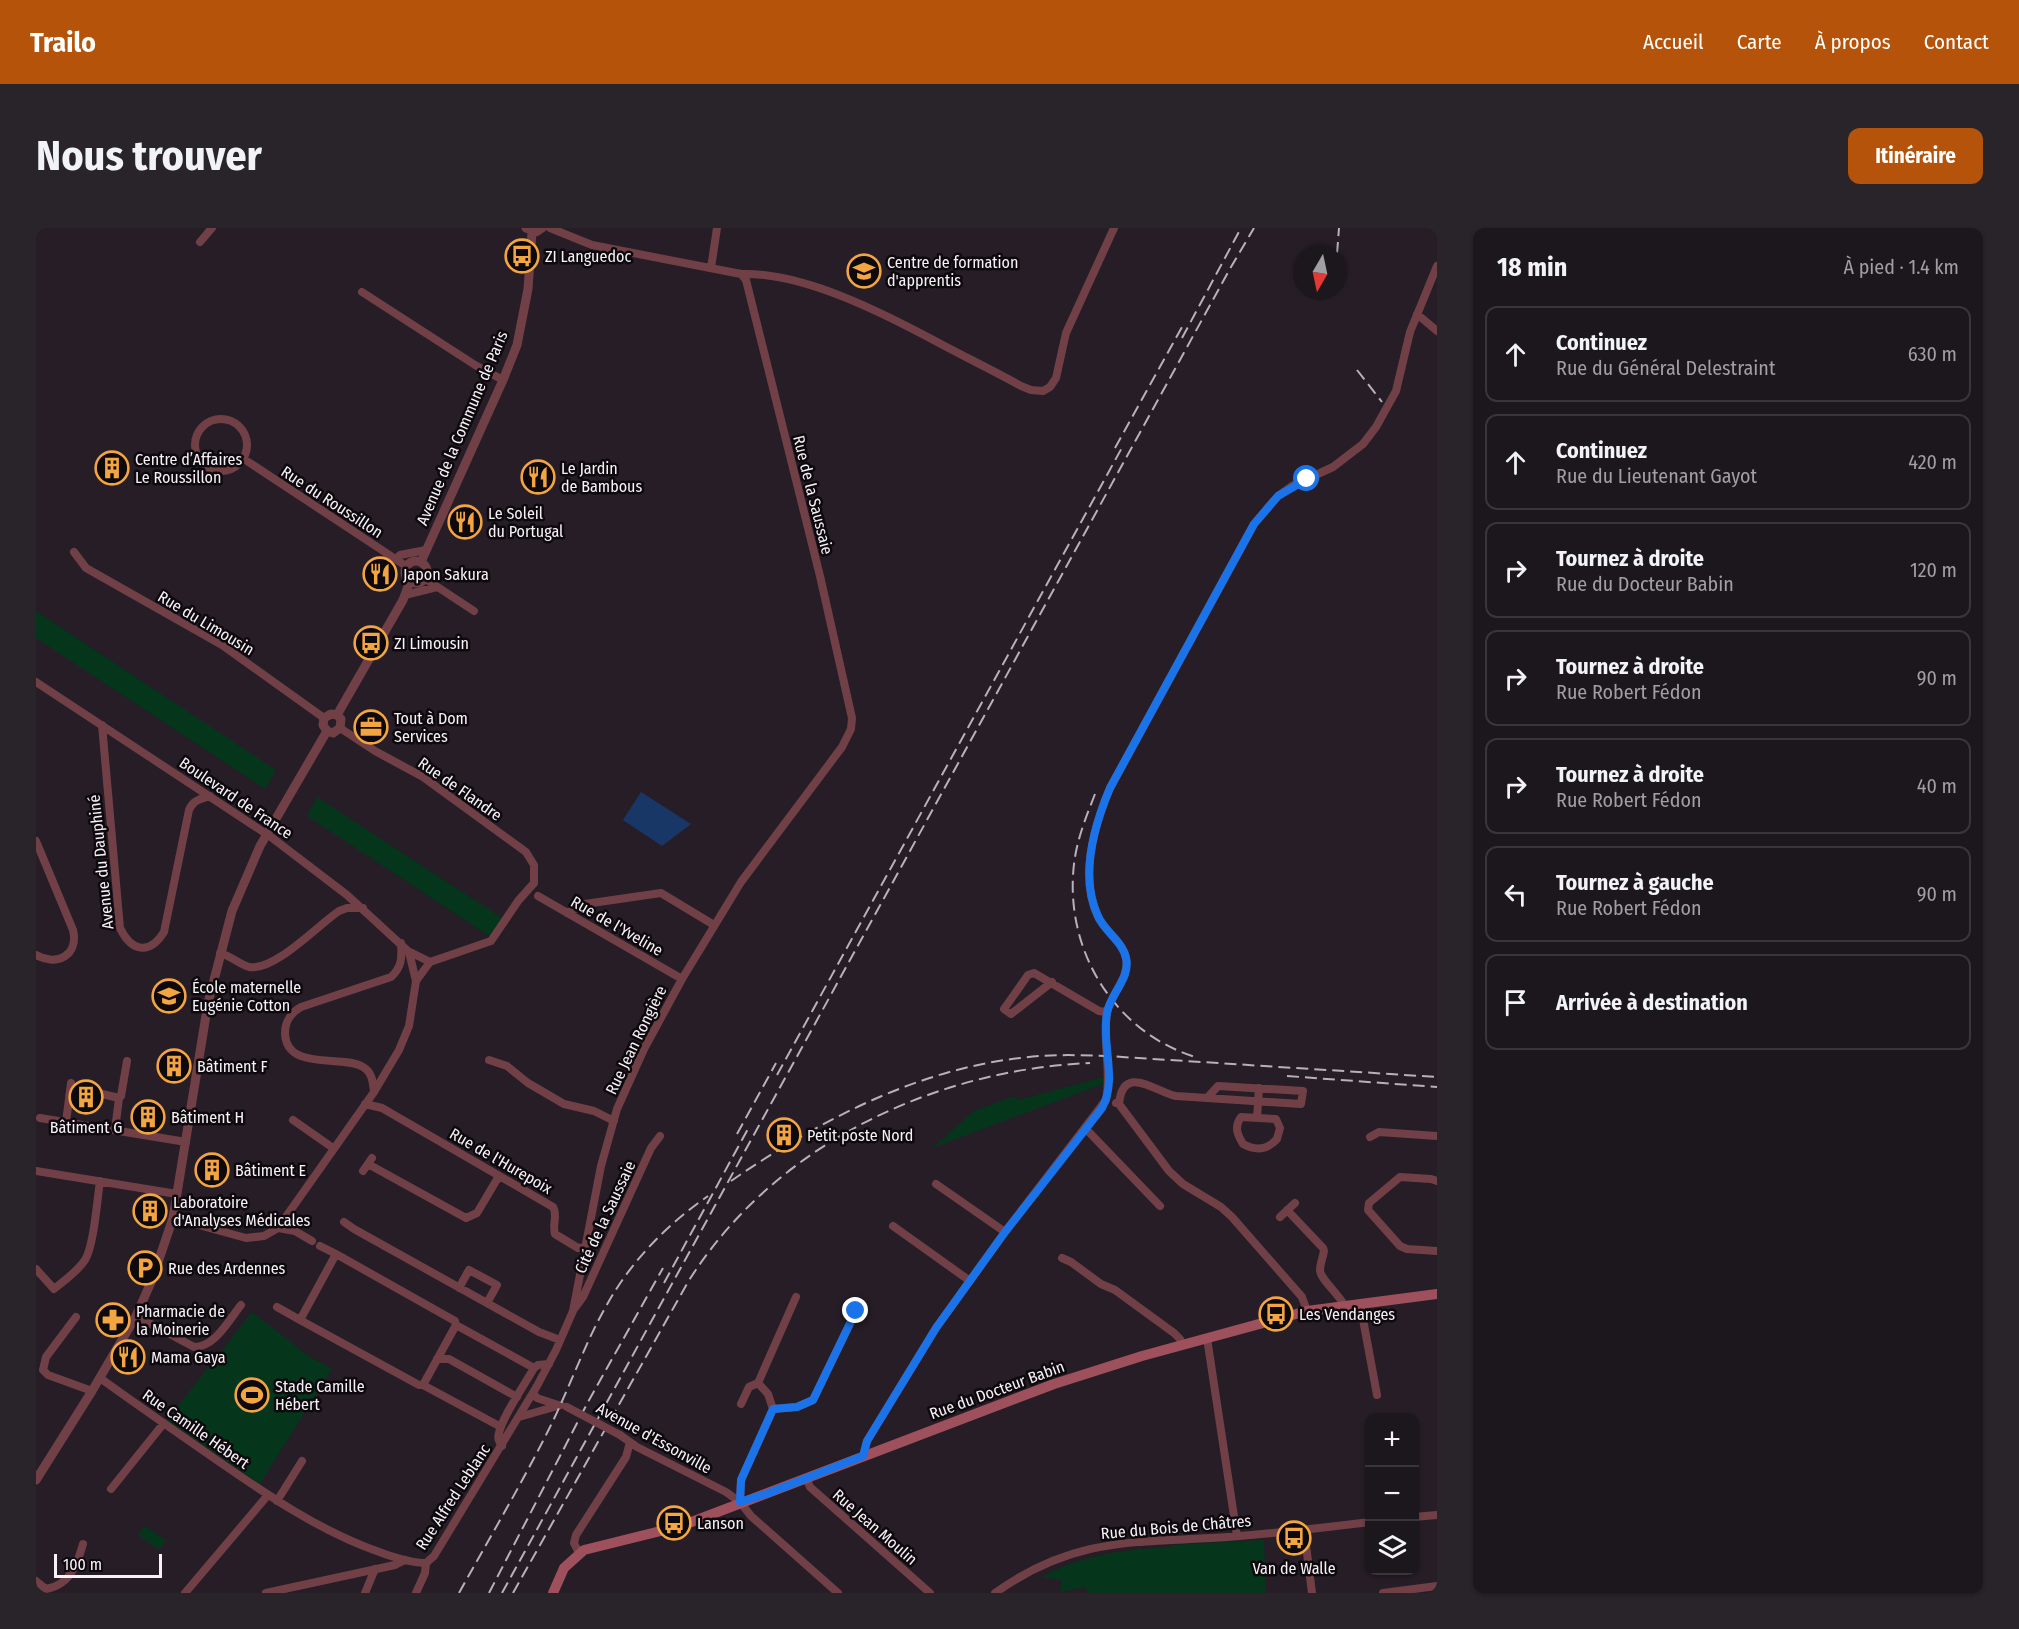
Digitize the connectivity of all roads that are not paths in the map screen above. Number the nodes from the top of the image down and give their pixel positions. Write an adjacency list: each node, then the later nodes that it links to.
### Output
1 (212, 228): 7 (street)
2 (542, 228): 6 (street)
3 (550, 228): 9 (street)
4 (717, 228): 9 (street)
5 (1113, 228): 10 (street)
6 (529, 230): 14 (street, Avenue de la Commune de Paris)
7 (200, 242)
8 (1437, 266): 12 (street)
9 (711, 268): 10 (street)
10 (741, 274): 29 (street, Rue de la Saussaie)
11 (362, 292): 14 (street)
12 (1417, 314): 13 (street); 48 (street)
13 (1437, 331)
14 (503, 380): 16 (street, Avenue de la Commune de Paris)
15 (244, 459): 15 (street); 18 (street, Rue du Roussillon)
16 (426, 550): 18 (street); 19 (street, Avenue de la Commune de Paris)
17 (74, 552): 28 (street, Rue du Limousin)
18 (396, 559): 20 (street, Rue du Roussillon)
19 (421, 562): 20 (street); 21 (street)
20 (406, 566): 22 (street)
21 (424, 578): 22 (street); 23 (street)
22 (410, 581): 24 (street)
23 (437, 587): 24 (street); 25 (street)
24 (405, 595): 27 (street)
25 (474, 611)
26 (36, 682): 30 (street, Boulevard de France)
27 (337, 715): 28 (street); 31 (street)
28 (324, 718): 32 (street)
29 (852, 724): 39 (street, Rue Jean Rongière)
30 (102, 725): 33 (street, Boulevard de France); 33 (street, Avenue du Dauphiné)
31 (340, 728): 32 (street); 44 (street, Rue de Flandre)
32 (327, 731): 34 (street)
33 (210, 796): 34 (street, Boulevard de France)
34 (268, 834): 37 (street, Boulevard de France); 42 (street)
35 (36, 841): 43 (street)
36 (538, 896): 38 (street, Rue de l'Yveline)
37 (363, 908): 40 (street, Boulevard de France); 42 (street)
38 (567, 913): 39 (street); 45 (street, Rue de l'Yveline)
39 (714, 925): 45 (street, Rue Jean Rongière)
40 (401, 944): 41 (street, Boulevard de France); 52 (street)
41 (410, 952): 44 (street, Boulevard de France); 46 (street)
42 (220, 953): 72 (street)
43 (36, 955)
44 (426, 961): 46 (street)
45 (682, 979): 65 (street, Rue Jean Rongière)
46 (416, 981): 52 (street)
47 (1052, 982): 47 (street); 48 (street)
48 (1107, 1012): 57 (street)
49 (489, 1060): 65 (street)
50 (127, 1061): 56 (street)
51 (71, 1083): 66 (street)
52 (376, 1088): 59 (street); 61 (street)
53 (1259, 1088): 55 (street); 58 (street); 58 (street)
54 (102, 1094): 56 (street)
55 (1208, 1097): 58 (street); 60 (street)
56 (119, 1098): 68 (street)
57 (1106, 1100): 60 (street); 67 (street)
58 (1258, 1101): 63 (street)
59 (365, 1104): 61 (street, Rue de l'Hurepoix); 73 (street)
60 (1119, 1104): 110 (street)
61 (382, 1108): 76 (street, Rue de l'Hurepoix)
62 (40, 1118): 66 (street)
63 (1257, 1118): 63 (street)
64 (293, 1120): 73 (street)
65 (614, 1121): 94 (street, Rue Jean Rongière)
66 (66, 1122): 68 (street)
67 (1086, 1129): 82 (street); 91 (street)
68 (115, 1130): 72 (street)
69 (660, 1136): 107 (street, Cité de la Saussaie)
70 (1437, 1136): 71 (street)
71 (1370, 1137)
72 (186, 1142): 80 (street)
73 (333, 1148): 83 (street)
74 (368, 1164): 76 (street)
75 (36, 1171): 78 (street)
76 (500, 1176): 94 (street, Rue de l'Hurepoix)
77 (1437, 1181): 95 (street)
78 (100, 1182): 80 (street); 98 (street)
79 (936, 1184): 91 (street)
80 (177, 1194): 86 (street)
81 (1295, 1203): 84 (street)
82 (1160, 1206)
83 (292, 1209): 89 (street); 90 (street)
84 (1287, 1210): 85 (street); 106 (street)
85 (1280, 1216)
86 (173, 1218): 89 (street); 111 (street)
87 (344, 1222): 100 (street)
88 (893, 1226): 99 (street)
89 (278, 1228): 90 (street)
90 (295, 1231): 92 (street)
91 (1005, 1232): 99 (street)
92 (312, 1241)
93 (320, 1246): 96 (street)
94 (585, 1247): 107 (street, Rue Jean Rongière)
95 (1437, 1251)
96 (336, 1254): 113 (street); 114 (street)
97 (1062, 1258): 117 (street)
98 (36, 1269)
99 (970, 1281): 139 (street)
100 (459, 1288): 103 (street); 103 (street)
101 (1437, 1294): 104 (main road, Rue du Docteur Babin)
102 (796, 1296): 124 (street)
103 (487, 1303): 116 (street)
104 (1360, 1304): 106 (main road, Rue du Docteur Babin); 128 (street)
105 (241, 1305): 111 (street)
106 (1344, 1305): 110 (main road, Rue du Docteur Babin)
107 (574, 1306): 116 (street, Rue Jean Rongière)
108 (277, 1307): 113 (street)
109 (856, 1311): 133 (street)
110 (1307, 1311): 115 (main road, Rue du Docteur Babin)
111 (136, 1316): 123 (street)
112 (76, 1317): 127 (street)
113 (300, 1320): 125 (street)
114 (456, 1324): 118 (street); 122 (street)
115 (1207, 1338): 117 (main road, Rue du Docteur Babin); 151 (street)
116 (560, 1340): 121 (street, Rue Jean Rongière)
117 (1183, 1345): 139 (main road, Rue du Docteur Babin)
118 (443, 1349): 119 (street); 120 (street)
119 (437, 1359): 120 (street); 125 (street)
120 (448, 1359): 129 (street)
121 (549, 1364): 122 (street); 126 (street, Rue Jean Rongière)
122 (534, 1368): 129 (street)
123 (100, 1378): 127 (street); 135 (street, Rue Camille Hébert)
124 (758, 1383): 130 (street); 133 (street)
125 (423, 1385): 136 (street)
126 (535, 1390): 131 (street, Rue Jean Rongière); 132 (street, Avenue d'Essonville)
127 (92, 1391): 142 (street)
128 (1377, 1395)
129 (517, 1397): 136 (street)
130 (741, 1404)
131 (525, 1405): 134 (street, Rue Alfred Leblanc)
132 (564, 1406): 134 (street); 137 (street, Avenue d'Essonville, bridge)
133 (773, 1409): 146 (street)
134 (519, 1417): 138 (street, Rue Alfred Leblanc)
135 (164, 1423): 143 (street); 144 (street, Rue Camille Hébert)
136 (501, 1427): 138 (street)
137 (630, 1442): 146 (street, Avenue d'Essonville); 153 (street)
138 (502, 1446): 155 (street, Rue Alfred Leblanc)
139 (863, 1456): 141 (main road, Rue du Docteur Babin)
140 (302, 1461): 145 (street)
141 (806, 1479): 146 (main road, Rue du Docteur Babin); 167 (street, Rue Jean Moulin)
142 (36, 1480)
143 (111, 1489)
144 (268, 1495): 145 (street, Rue Camille Hébert); 162 (street)
145 (276, 1501): 154 (street, Rue Camille Hébert)
146 (740, 1502): 153 (main road, Rue du Docteur Babin); 166 (street, Avenue d'Essonville)
147 (1437, 1515): 148 (street)
148 (1419, 1517)
149 (1365, 1523): 150 (street, Rue du Bois de Châtres)
150 (1304, 1529): 151 (street, Rue du Bois de Châtres); 169 (street)
151 (1237, 1536): 168 (street, Rue du Bois de Châtres)
152 (83, 1544): 159 (street)
153 (579, 1553): 160 (main road)
154 (405, 1560): 155 (street, Rue Camille Hébert); 156 (street)
155 (426, 1563): 165 (street, Rue Alfred Leblanc)
156 (375, 1569): 163 (street); 164 (street)
157 (36, 1581): 159 (street)
158 (1437, 1586): 161 (street)
159 (47, 1591)
160 (556, 1592)
161 (1406, 1592): 170 (street)
162 (185, 1593)
163 (266, 1593)
164 (365, 1593)
165 (416, 1593)
166 (838, 1593)
167 (930, 1593)
168 (995, 1593)
169 (1312, 1593)
170 (1383, 1593)

